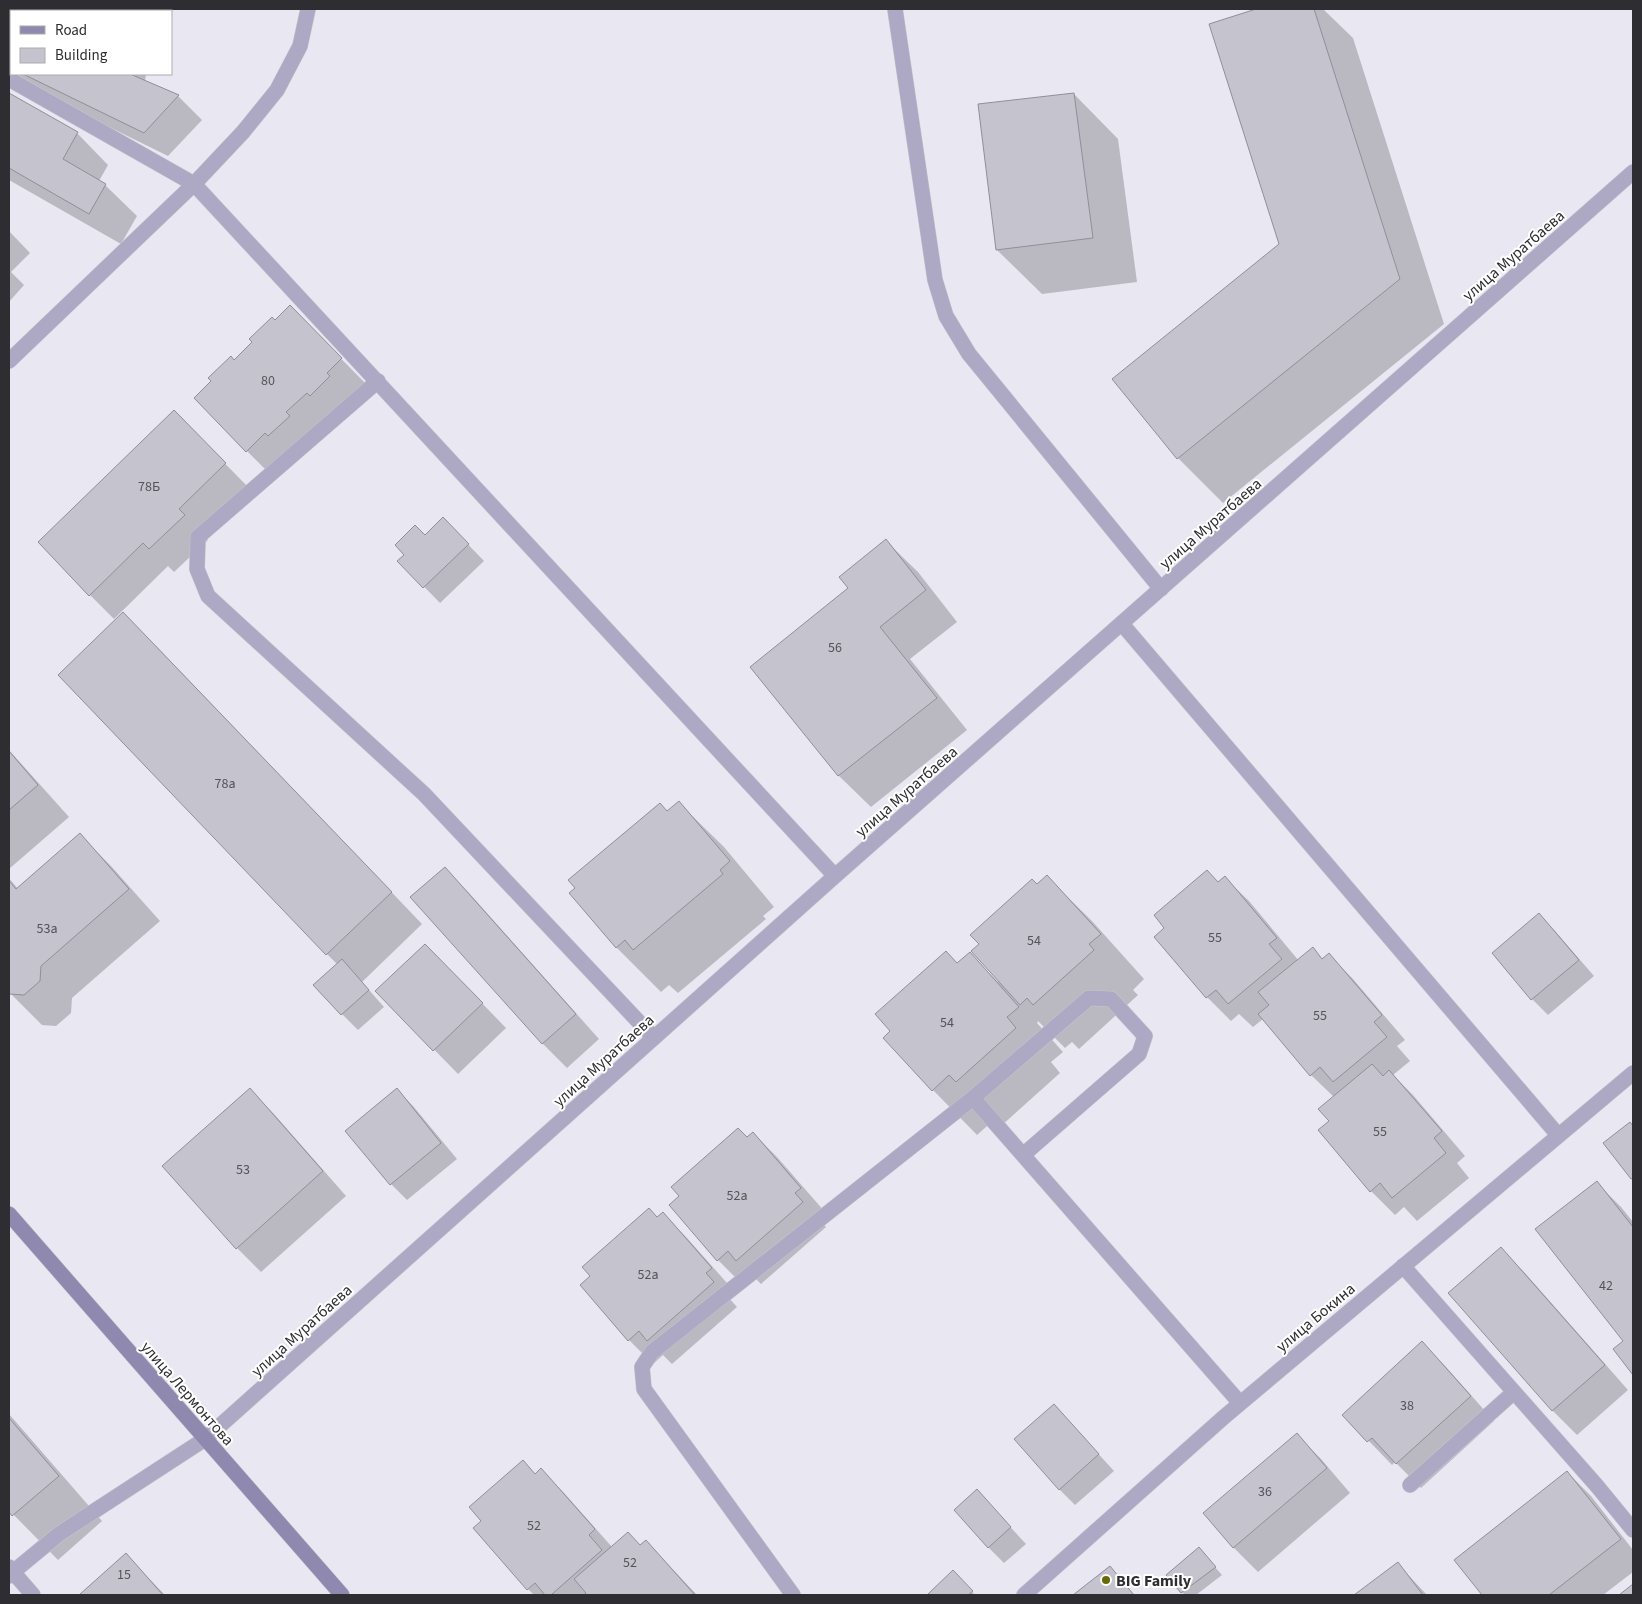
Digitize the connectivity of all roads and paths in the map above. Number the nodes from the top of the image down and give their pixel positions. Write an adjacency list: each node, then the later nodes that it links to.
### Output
1 (308, 9): 5 (street)
2 (895, 9): 8 (street)
3 (9, 78): 5 (street)
4 (1633, 172): 8 (street, улица Муратбаева)
5 (194, 184): 6 (street); 7 (street)
6 (9, 360)
7 (378, 380): 10 (street); 11 (street)
8 (1162, 589): 9 (street, улица Муратбаева)
9 (1122, 624): 10 (street, улица Муратбаева); 14 (street)
10 (835, 876): 11 (street, улица Муратбаева)
11 (654, 1038): 20 (street, улица Муратбаева)
12 (1633, 1073): 14 (street, улица Бокина)
13 (973, 1098): 15 (street); 15 (street); 26 (street)
14 (1558, 1135): 17 (street, улица Бокина)
15 (1023, 1155): 19 (street)
16 (9, 1214): 20 (main road, улица Лермонтова)
17 (1403, 1266): 18 (street); 19 (street, улица Бокина)
18 (1514, 1392): 21 (street); 22 (street)
19 (1240, 1403): 27 (street, улица Бокина)
20 (205, 1439): 23 (street, улица Муратбаева); 25 (main road, улица Лермонтова)
21 (1410, 1485)
22 (1633, 1530)
23 (10, 1572): 24 (street)
24 (33, 1595)
25 (342, 1595)
26 (793, 1595)
27 (1024, 1595)

